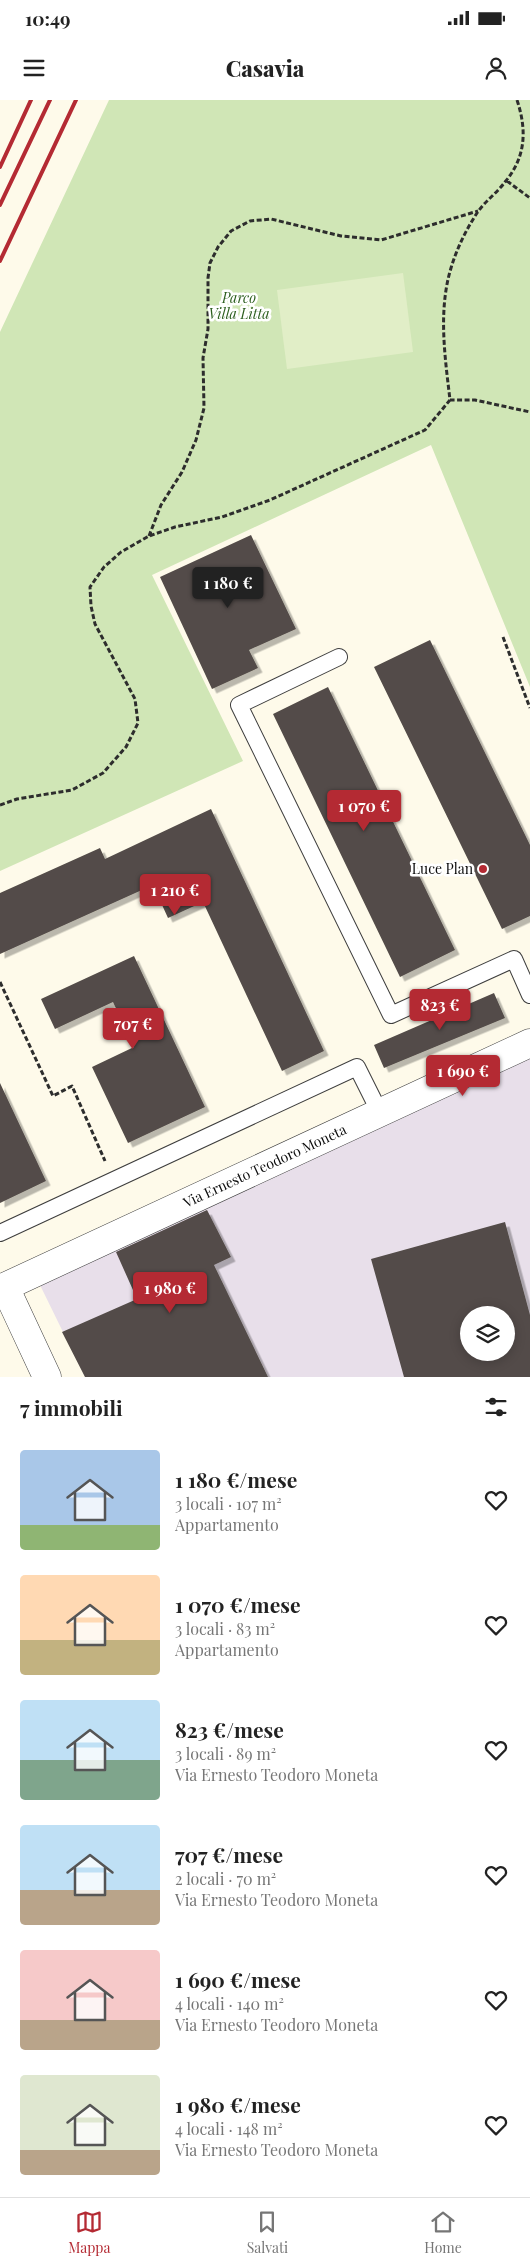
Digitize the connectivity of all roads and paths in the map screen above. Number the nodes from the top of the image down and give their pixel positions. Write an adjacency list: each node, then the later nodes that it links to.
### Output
1 (517, 100): 2 (path)
2 (507, 181): 3 (path); 4 (path)
3 (530, 198)
4 (478, 211): 5 (path); 7 (path)
5 (450, 400): 6 (path); 7 (path)
6 (530, 412)
7 (149, 536): 11 (path)
8 (503, 637): 10 (path)
9 (339, 657): 13 (lane)
10 (530, 708)
11 (0, 805)
12 (0, 982): 16 (path)
13 (530, 996)
14 (530, 1043): 15 (street, Via Ernesto Teodoro Moneta)
15 (379, 1112): 17 (lane); 18 (street, Via Ernesto Teodoro Moneta)
16 (107, 1166)
17 (0, 1233)
18 (2, 1288): 19 (street)
19 (48, 1377)

